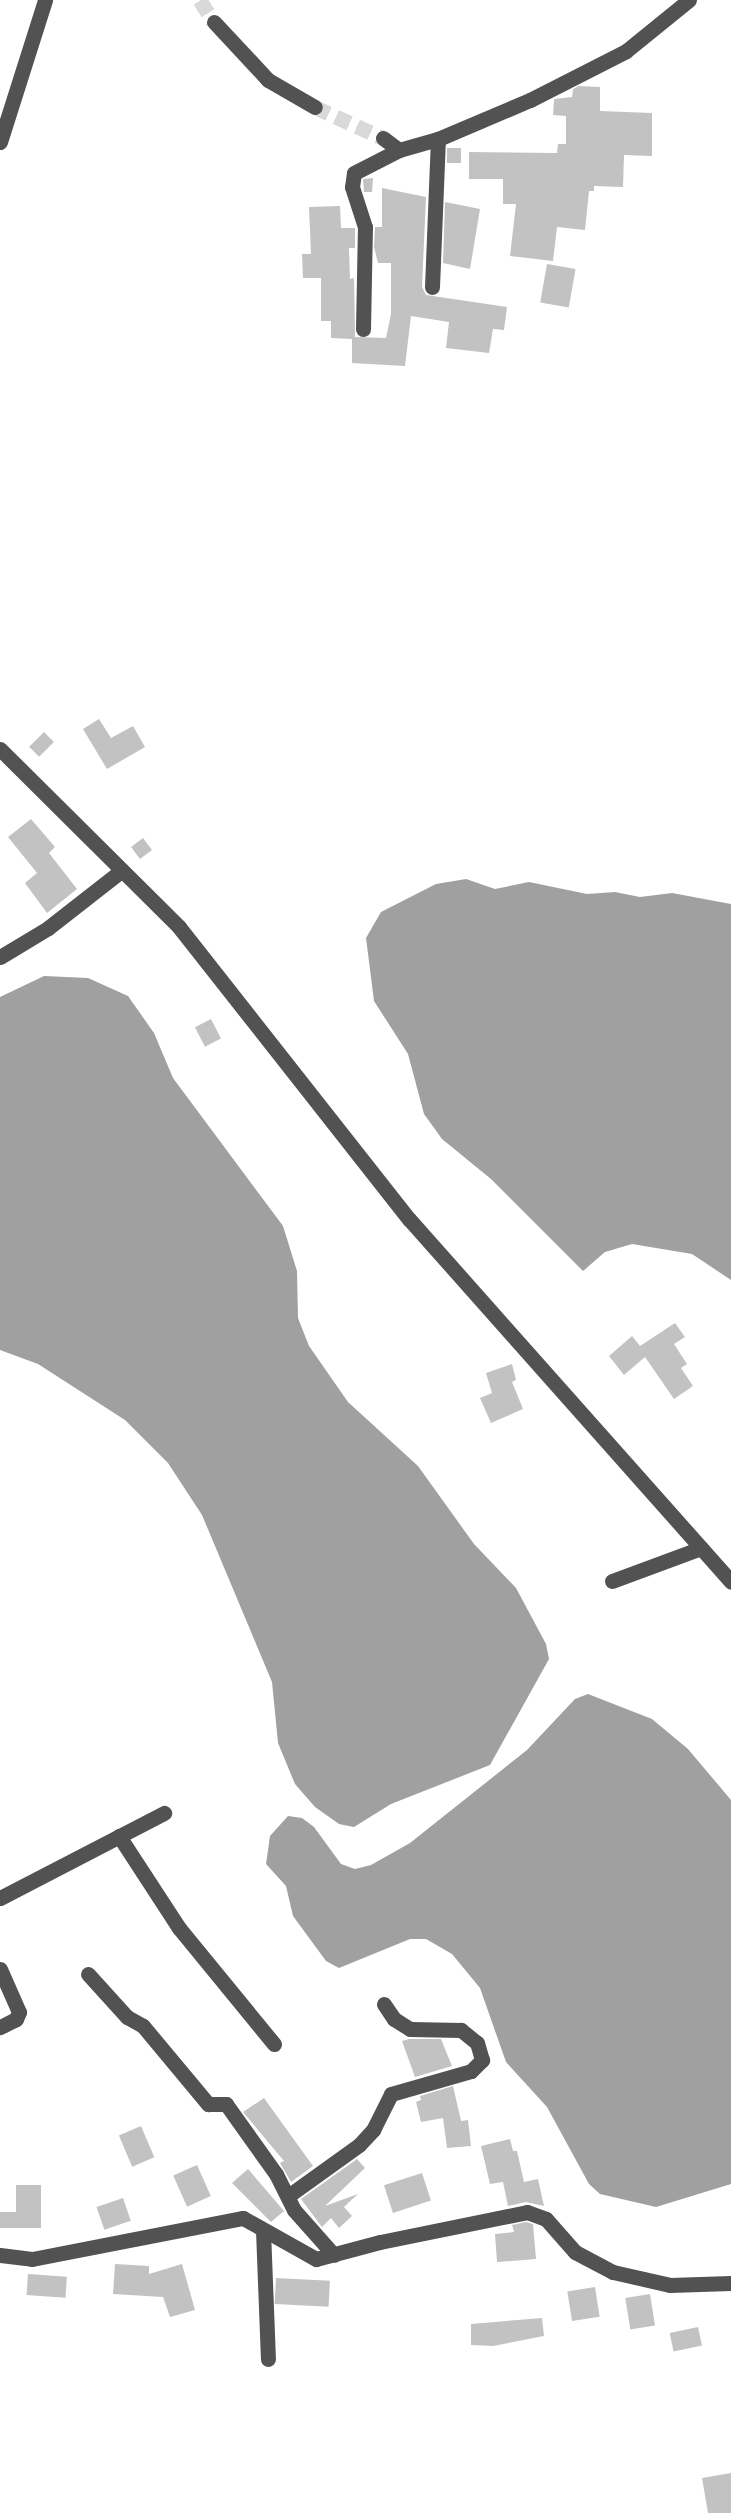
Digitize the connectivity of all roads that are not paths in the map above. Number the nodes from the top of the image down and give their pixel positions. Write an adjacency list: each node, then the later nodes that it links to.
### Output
1 (45, 0): 7 (street)
2 (689, 0): 6 (street)
3 (214, 22): 4 (street)
4 (315, 107)
5 (383, 138): 8 (street)
6 (438, 139): 8 (street); 9 (street)
7 (0, 142)
8 (399, 150): 10 (street)
9 (432, 287)
10 (363, 329)
11 (0, 749): 12 (street)
12 (121, 871): 13 (street); 14 (street)
13 (0, 957)
14 (701, 1548): 15 (street); 16 (street)
15 (612, 1581)
16 (731, 1582)
17 (164, 1813): 18 (street)
18 (119, 1836): 19 (street); 24 (street)
19 (0, 1898)
20 (0, 1969): 23 (street)
21 (88, 1974): 25 (street)
22 (384, 2004): 25 (street)
23 (0, 2027)
24 (274, 2044)
25 (288, 2196): 28 (street)
26 (263, 2230): 27 (street); 28 (street); 30 (street)
27 (0, 2255)
28 (334, 2255): 29 (street)
29 (731, 2283)
30 (268, 2359)

